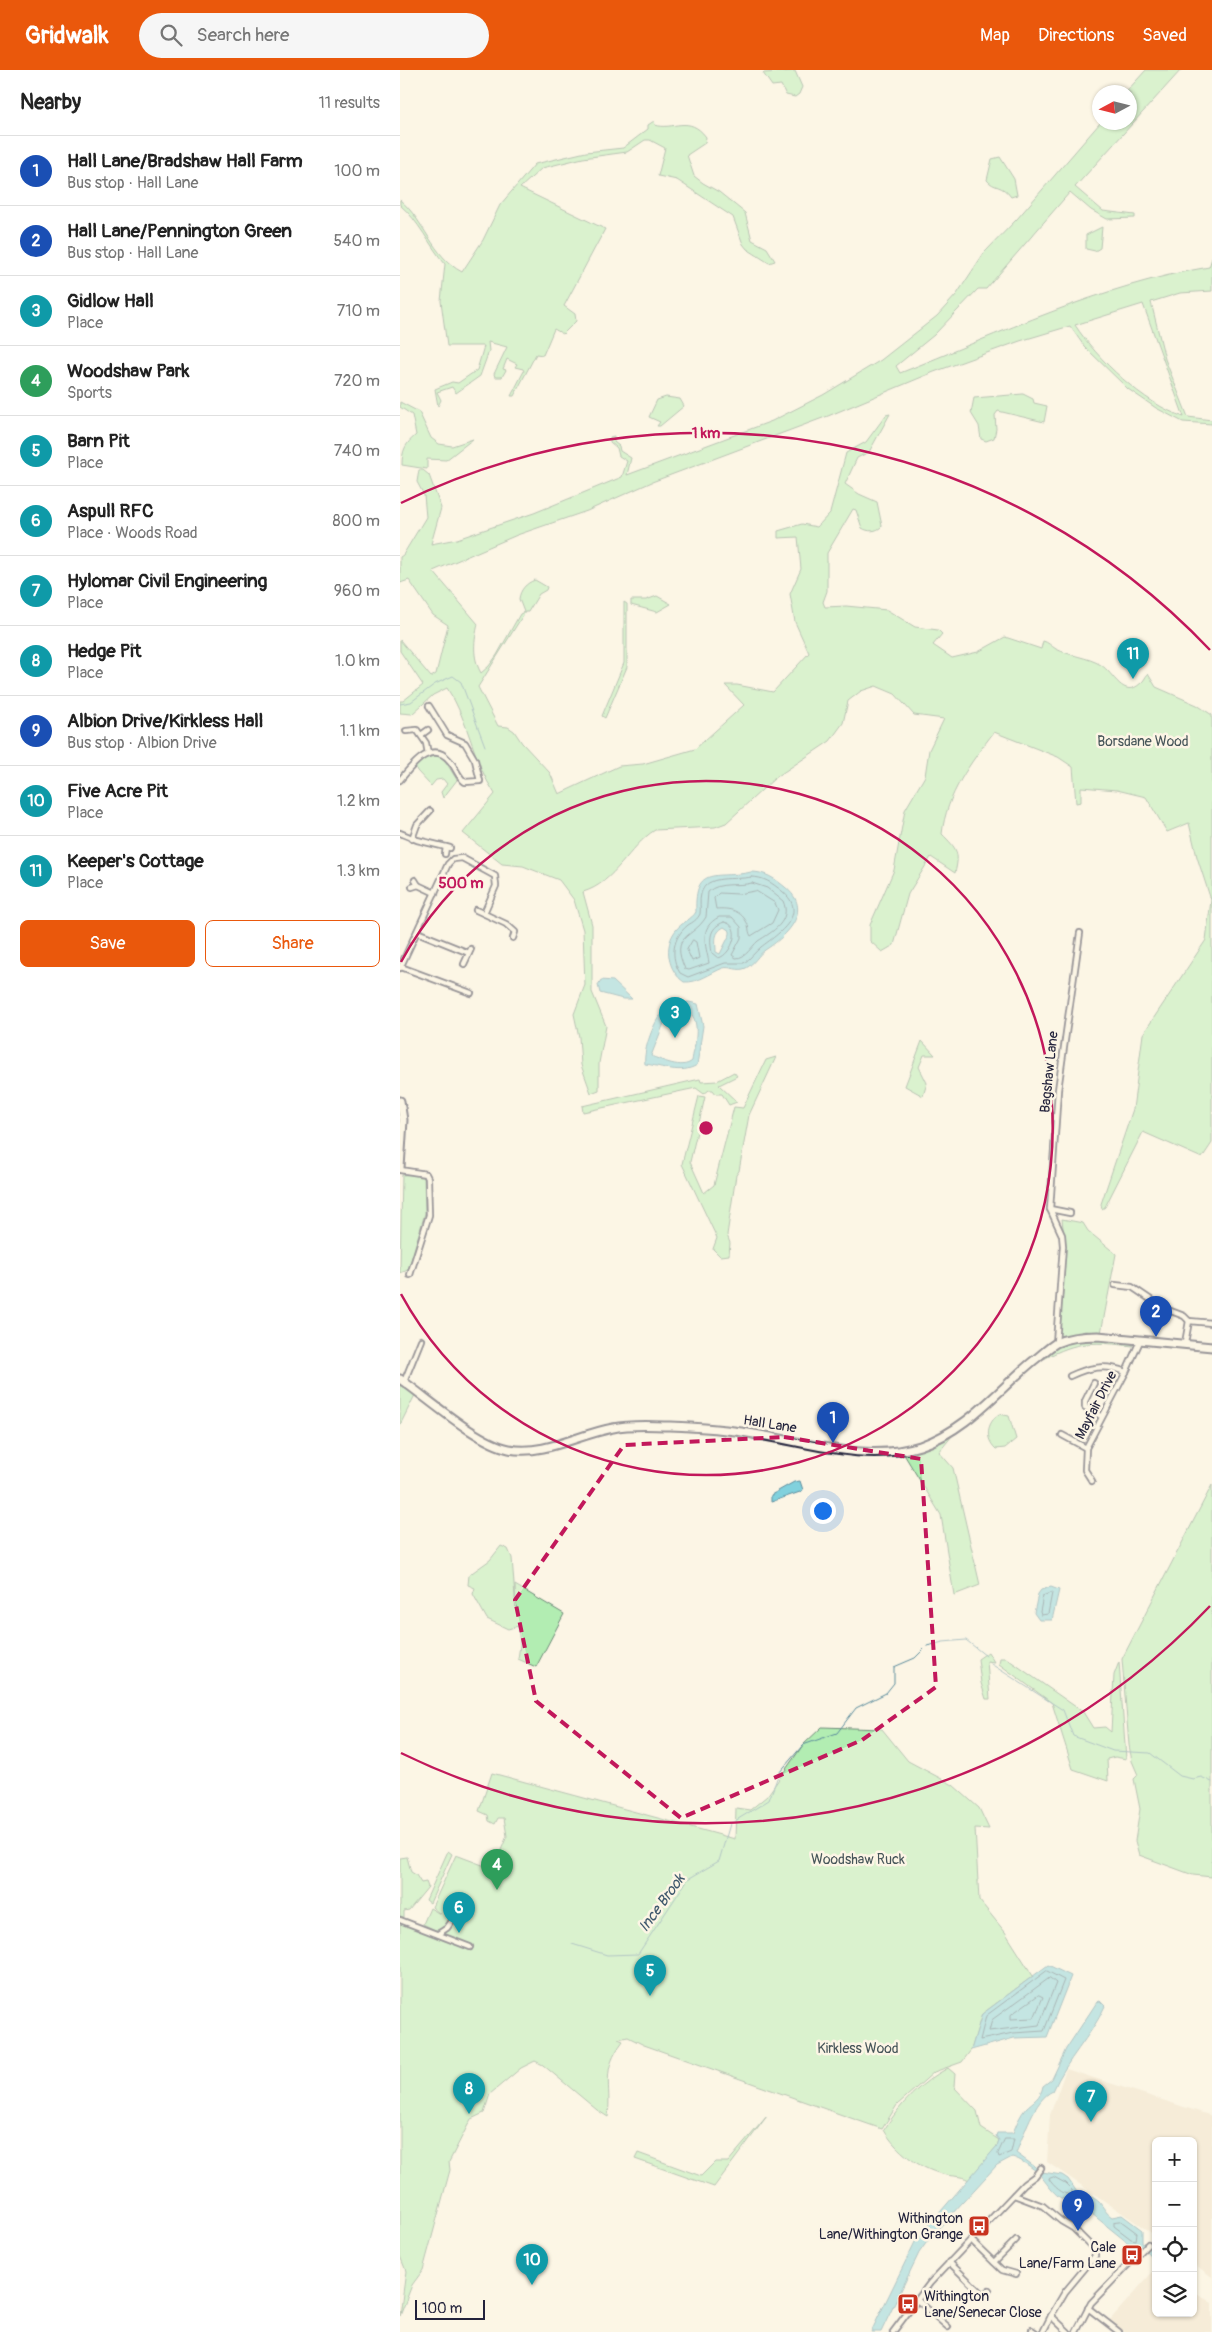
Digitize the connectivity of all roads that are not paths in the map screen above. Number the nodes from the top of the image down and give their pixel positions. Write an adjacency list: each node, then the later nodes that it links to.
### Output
1 (429, 706): 5 (street)
2 (428, 730): 4 (street)
3 (406, 732): 4 (street)
4 (421, 735): 5 (street)
5 (428, 754): 6 (street)
6 (400, 780)
7 (430, 810): 9 (street)
8 (400, 833): 9 (street)
9 (412, 839): 10 (street)
10 (445, 854)
11 (415, 880): 13 (street)
12 (412, 886): 13 (street)
13 (418, 886): 14 (street)
14 (435, 893): 16 (street); 17 (street)
15 (476, 910): 16 (street)
16 (484, 913): 19 (street)
17 (417, 932): 20 (street); 21 (street)
18 (1080, 934): 25 (street, Bagshaw Lane)
19 (513, 938)
20 (464, 964)
21 (400, 967): 22 (street)
22 (471, 993)
23 (400, 1101): 24 (street)
24 (400, 1169): 27 (street)
25 (1051, 1211): 26 (street); 35 (street)
26 (1070, 1214)
27 (410, 1275)
28 (1124, 1280): 30 (street)
29 (1115, 1285): 30 (street)
30 (1122, 1286): 31 (street)
31 (1189, 1321): 32 (street); 36 (street)
32 (1212, 1323)
33 (421, 1340): 40 (street)
34 (1140, 1341): 35 (street, Hall Lane); 36 (street, Hall Lane); 38 (street, Mayfair Drive)
35 (1056, 1343): 40 (street, Hall Lane)
36 (1185, 1343): 37 (street, Hall Lane)
37 (1212, 1347)
38 (1126, 1372): 39 (street); 42 (street, Mayfair Drive)
39 (1070, 1376)
40 (402, 1381)
41 (1094, 1383): 42 (street)
42 (1101, 1416): 44 (street, Mayfair Drive)
43 (1062, 1435): 44 (street)
44 (1086, 1448): 45 (street, Mayfair Drive)
45 (1092, 1480)
46 (454, 1918): 48 (street)
47 (400, 1920): 48 (street)
48 (438, 1934): 49 (street)
49 (470, 1947)
50 (1041, 2168): 51 (street)
51 (1014, 2195): 52 (street); 61 (street)
52 (971, 2240): 55 (street); 56 (street)
53 (1016, 2240): 56 (street)
54 (1148, 2244): 60 (street)
55 (949, 2262): 58 (street); 59 (street)
56 (994, 2262): 57 (street)
57 (1016, 2274)
58 (989, 2290)
59 (916, 2299): 62 (street); 63 (street)
60 (1088, 2308): 66 (street); 67 (street)
61 (1051, 2316): 64 (street); 65 (street)
62 (948, 2327)
63 (893, 2332)
64 (1043, 2332)
65 (1068, 2332)
66 (1076, 2332)
67 (1119, 2332)

